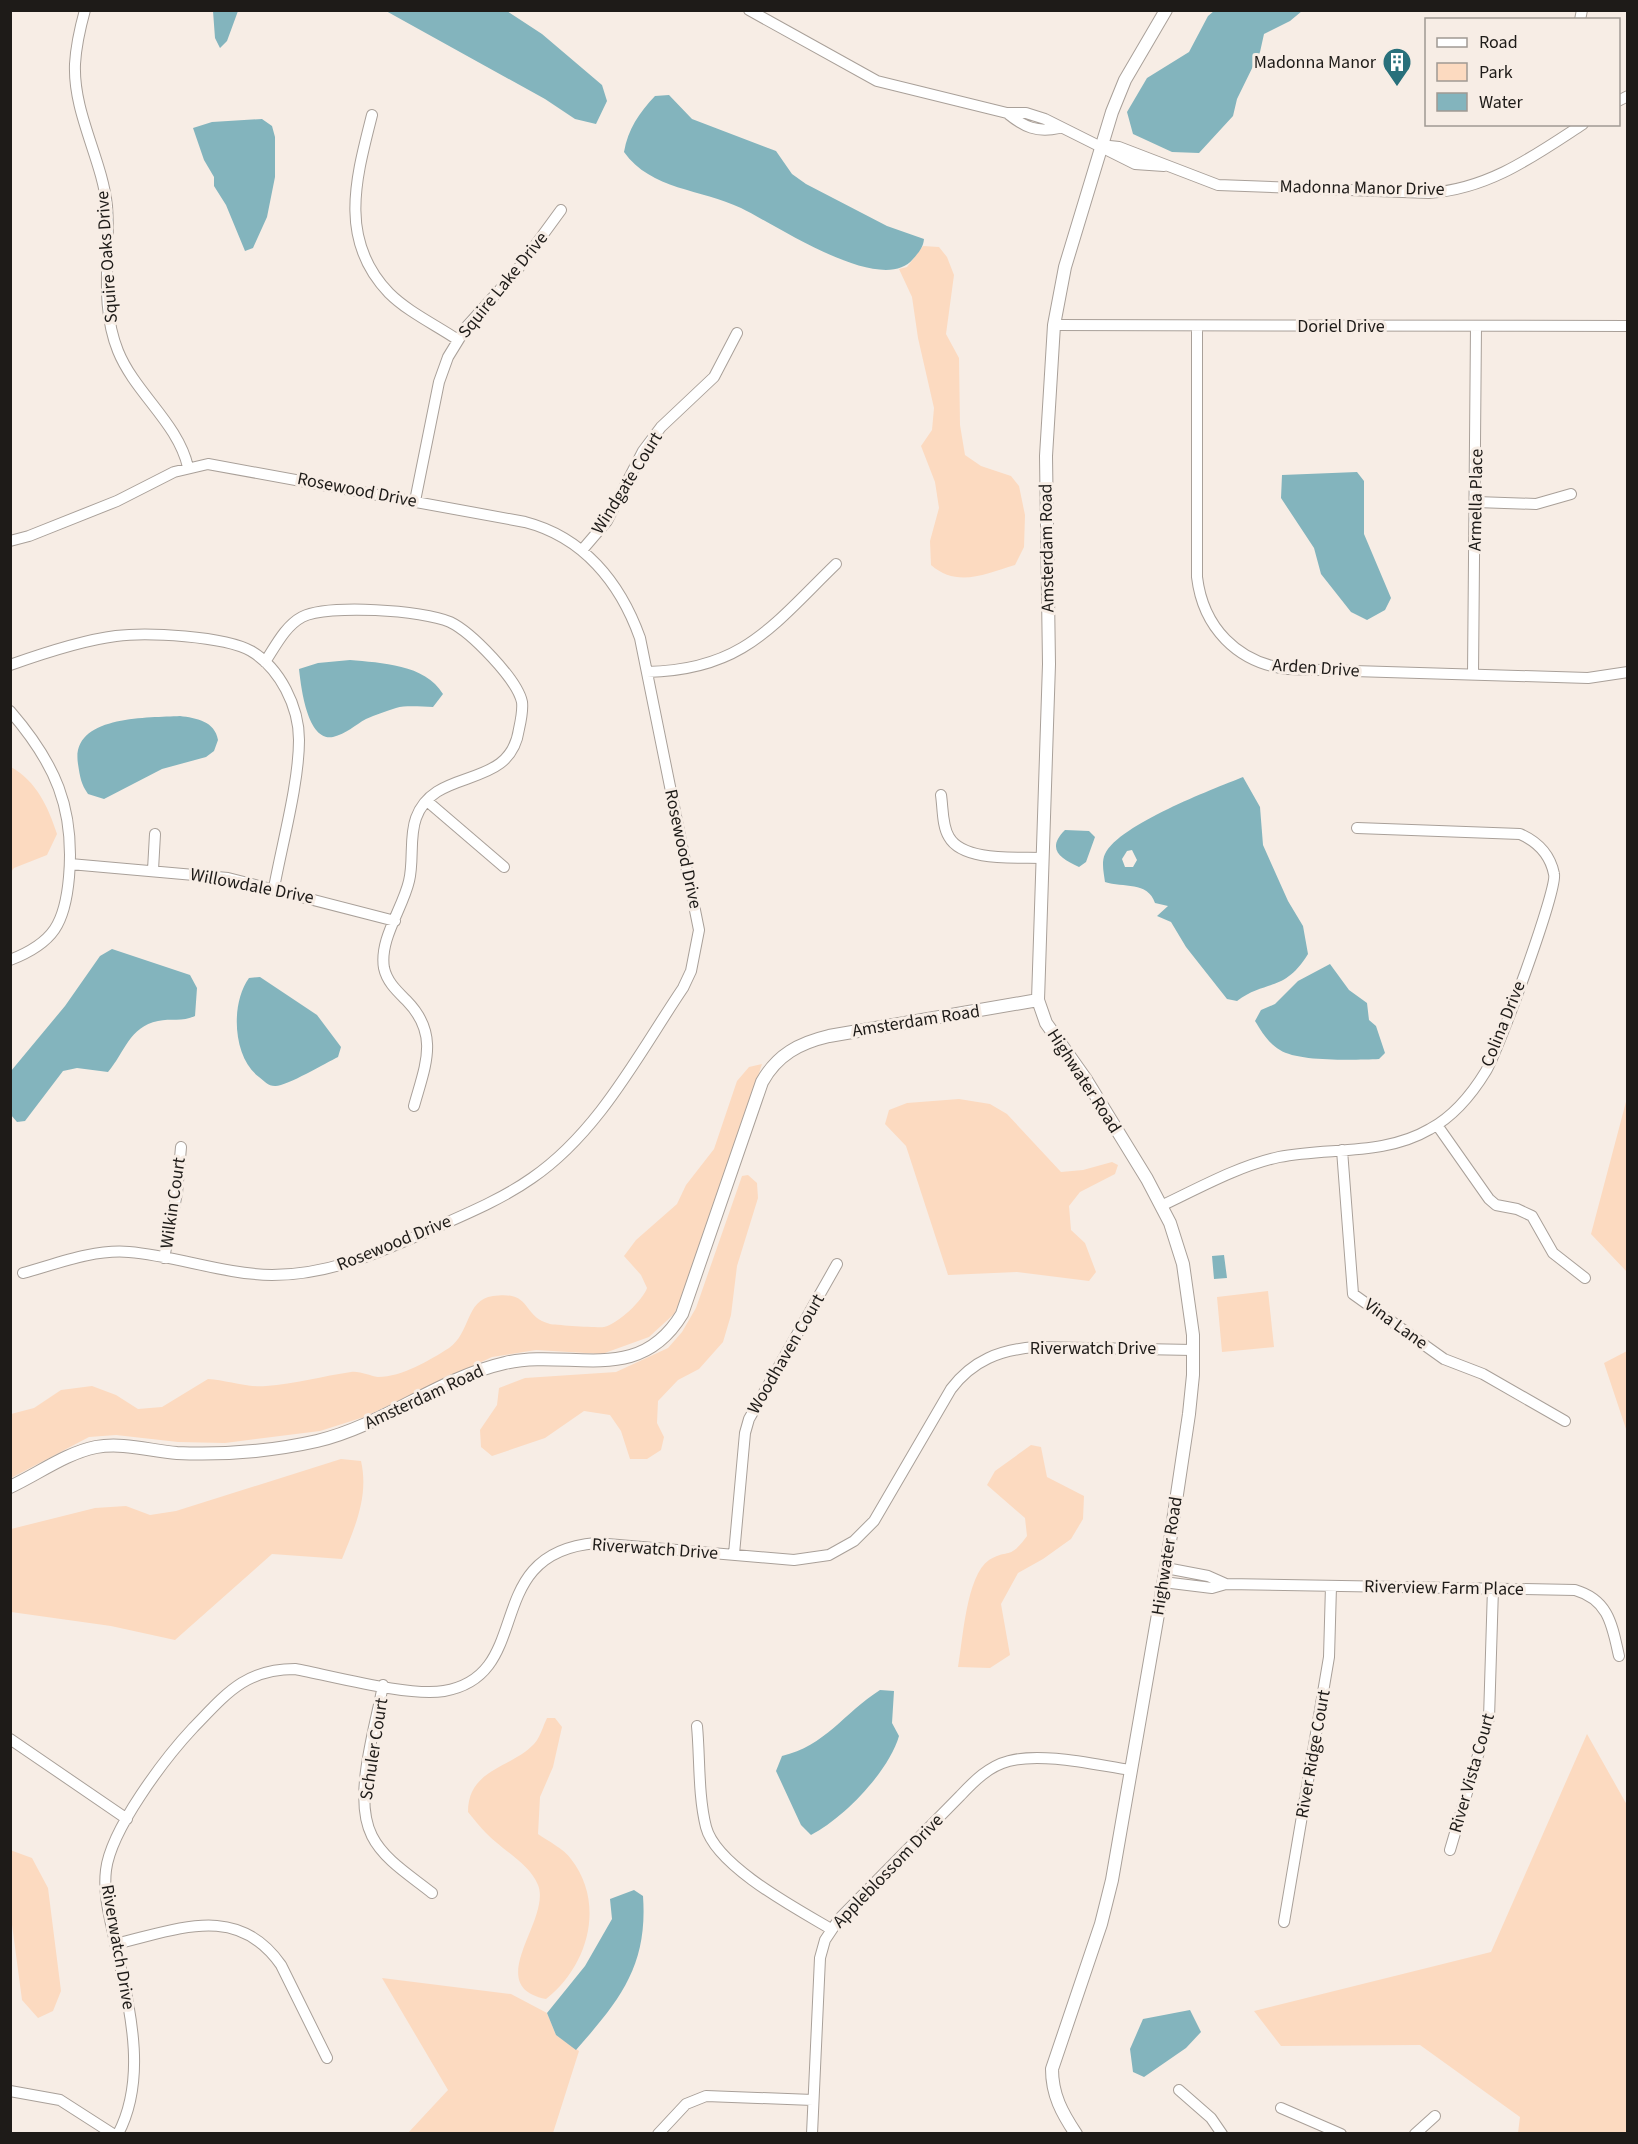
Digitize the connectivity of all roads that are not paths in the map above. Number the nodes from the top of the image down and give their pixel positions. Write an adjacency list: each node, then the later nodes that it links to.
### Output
1 (85, 10): 14 (street, Squire Oaks Drive)
2 (749, 10): 6 (street, Madonna Manor Drive)
3 (1166, 10): 6 (street, Amsterdam Road)
4 (372, 115): 13 (street)
5 (1579, 126): 6 (street, Madonna Manor Drive)
6 (1100, 145): 8 (street, Amsterdam Road)
7 (561, 210): 13 (street, Squire Lake Drive)
8 (1054, 326): 9 (street, Doriel Drive); 31 (street, Amsterdam Road)
9 (1197, 326): 10 (street, Doriel Drive); 25 (street, Arden Drive)
10 (1476, 326): 11 (street, Doriel Drive); 17 (street, Armella Place)
11 (1628, 326)
12 (737, 333): 19 (street, Windgate Court)
13 (458, 340): 16 (street, Squire Lake Drive)
14 (188, 467): 16 (street, Rosewood Drive); 18 (street, Rosewood Drive)
15 (1571, 494): 17 (street)
16 (415, 501): 19 (street, Rosewood Drive)
17 (1476, 502): 25 (street, Armella Place)
18 (10, 541)
19 (583, 549): 23 (street, Rosewood Drive)
20 (836, 564): 23 (street)
21 (265, 662): 22 (street); 28 (street); 35 (street)
22 (10, 665)
23 (647, 672): 44 (street, Rosewood Drive)
24 (1628, 672): 25 (street, Arden Drive)
25 (1473, 675)
26 (10, 711): 32 (street)
27 (941, 795): 31 (street)
28 (427, 801): 33 (street); 36 (street)
29 (1357, 828): 40 (street, Colina Drive)
30 (155, 834): 34 (street)
31 (1043, 858): 38 (street, Amsterdam Road)
32 (70, 864): 34 (street, Willowdale Drive); 37 (street)
33 (504, 867)
34 (153, 870): 35 (street, Willowdale Drive)
35 (274, 888): 36 (street, Willowdale Drive)
36 (395, 921): 39 (street)
37 (10, 960)
38 (1038, 1000): 43 (street, Highwater Road); 50 (street, Amsterdam Road)
39 (414, 1106)
40 (1437, 1125): 42 (street, Colina Drive); 47 (street)
41 (181, 1148): 44 (street, Wilkin Court)
42 (1342, 1150): 43 (street, Colina Drive); 49 (street, Vina Lane)
43 (1161, 1206): 48 (street, Highwater Road)
44 (164, 1258): 46 (street, Rosewood Drive)
45 (837, 1264): 51 (street, Woodhaven Court)
46 (23, 1273)
47 (1585, 1278)
48 (1193, 1350): 51 (street, Riverwatch Drive); 52 (street, Highwater Road)
49 (1565, 1421)
50 (10, 1488)
51 (734, 1554): 58 (street, Riverwatch Drive)
52 (1166, 1568): 53 (street, Highwater Road); 54 (street, Riverview Farm Place)
53 (1163, 1582): 54 (street, Riverview Farm Place); 61 (street, Highwater Road)
54 (1226, 1584): 55 (street, Riverview Farm Place)
55 (1331, 1586): 56 (street, Riverview Farm Place); 65 (street, River Ridge Court)
56 (1493, 1588): 57 (street, Riverview Farm Place); 63 (street, River Vista Court)
57 (1619, 1656)
58 (383, 1685): 62 (street, Riverwatch Drive); 64 (street, Schuler Court)
59 (697, 1726): 66 (street)
60 (10, 1739): 62 (street)
61 (1131, 1770): 66 (street, Appleblossom Drive); 77 (street, Highwater Road)
62 (127, 1819): 67 (street, Riverwatch Drive)
63 (1450, 1850)
64 (432, 1893)
65 (1284, 1922)
66 (831, 1929): 71 (street, Appleblossom Drive)
67 (116, 1944): 68 (street); 74 (street, Riverwatch Drive)
68 (327, 2058)
69 (1179, 2090): 78 (street)
70 (10, 2091): 74 (street)
71 (813, 2100): 75 (street); 76 (street, Appleblossom Drive)
72 (1281, 2108): 79 (street)
73 (1435, 2116): 80 (street)
74 (116, 2133)
75 (658, 2133)
76 (812, 2133)
77 (1076, 2133)
78 (1222, 2133)
79 (1341, 2133)
80 (1415, 2133)

